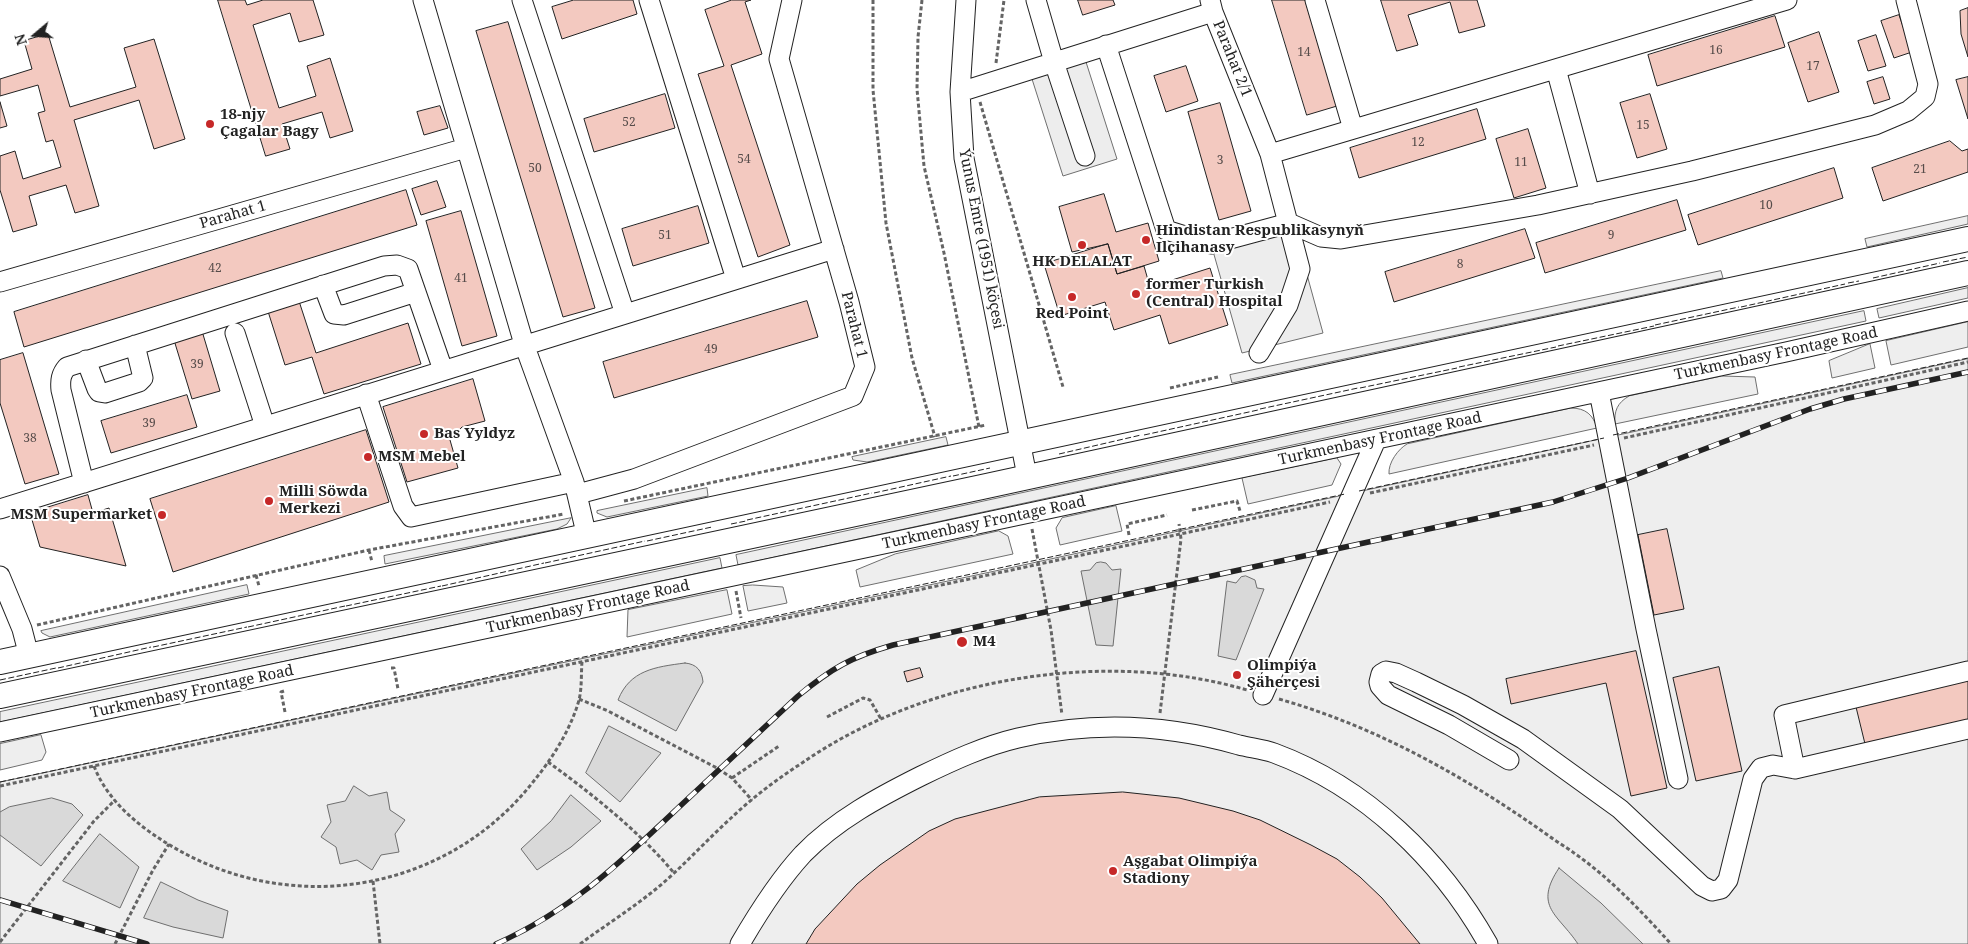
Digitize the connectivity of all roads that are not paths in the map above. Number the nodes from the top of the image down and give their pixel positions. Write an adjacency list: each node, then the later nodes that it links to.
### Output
1 (424, 0): 17 (street)
2 (522, 0): 30 (street)
3 (649, 0): 25 (street)
4 (792, 0): 23 (street, Parahat 1)
5 (966, 0): 15 (street, Ýunus Emre (1951) köçesi)
6 (1036, 0): 13 (street)
7 (1314, 0): 16 (street)
8 (1787, 0): 11 (street)
9 (1906, 0): 20 (street)
10 (1211, 6): 12 (street, Parahat 2/1); 18 (street, Parahat 2/1)
11 (1745, 6): 14 (street)
12 (1106, 45): 13 (street, Parahat 2/1); 21 (street)
13 (1054, 62): 15 (street, Parahat 2/1); 19 (street)
14 (1556, 69): 16 (street); 20 (street)
15 (968, 89): 41 (street, Ýunus Emre (1951) köçesi)
16 (1353, 129): 18 (street)
17 (466, 148): 26 (street, Parahat 1); 32 (street)
18 (1270, 154): 21 (street, Parahat 2/1)
19 (1085, 156)
20 (1590, 194): 21 (street)
21 (1289, 223): 34 (street, Parahat 2/1)
22 (1968, 239): 41 (main road)
23 (834, 249): 25 (street); 44 (street, Parahat 1)
24 (1968, 273): 42 (main road)
25 (736, 279): 30 (street)
26 (0, 282)
27 (323, 285): 28 (street); 28 (street); 33 (street)
28 (416, 292): 36 (street)
29 (1968, 311): 37 (street, Turkmenbasy Frontage Road)
30 (625, 314): 32 (street)
31 (235, 333): 39 (street)
32 (524, 344): 36 (street); 44 (street)
33 (135, 345): 35 (street); 35 (street)
34 (1259, 353)
35 (86, 360): 43 (street)
36 (444, 370): 38 (street)
37 (1600, 392): 40 (street, Turkmenbasy Frontage Road); 57 (street)
38 (366, 394): 39 (street); 44 (street, Parahat 1)
39 (265, 426): 43 (street)
40 (1376, 440): 51 (street); 54 (street, Turkmenbasy Frontage Road)
41 (1021, 444): 42 (street, Ýunus Emre (1951) köçesi); 46 (main road)
42 (1027, 476): 52 (main road)
43 (84, 483): 45 (street)
44 (578, 495): 46 (street)
45 (0, 509)
46 (587, 537): 48 (main road)
47 (0, 576): 48 (street)
48 (29, 656): 49 (main road)
49 (0, 662)
50 (1968, 671): 56 (street)
51 (1263, 695)
52 (0, 696)
53 (1968, 729): 56 (street)
54 (0, 732)
55 (1509, 760): 56 (street)
56 (1795, 769)
57 (1678, 780)
58 (740, 944): 59 (street)
59 (1488, 944)

